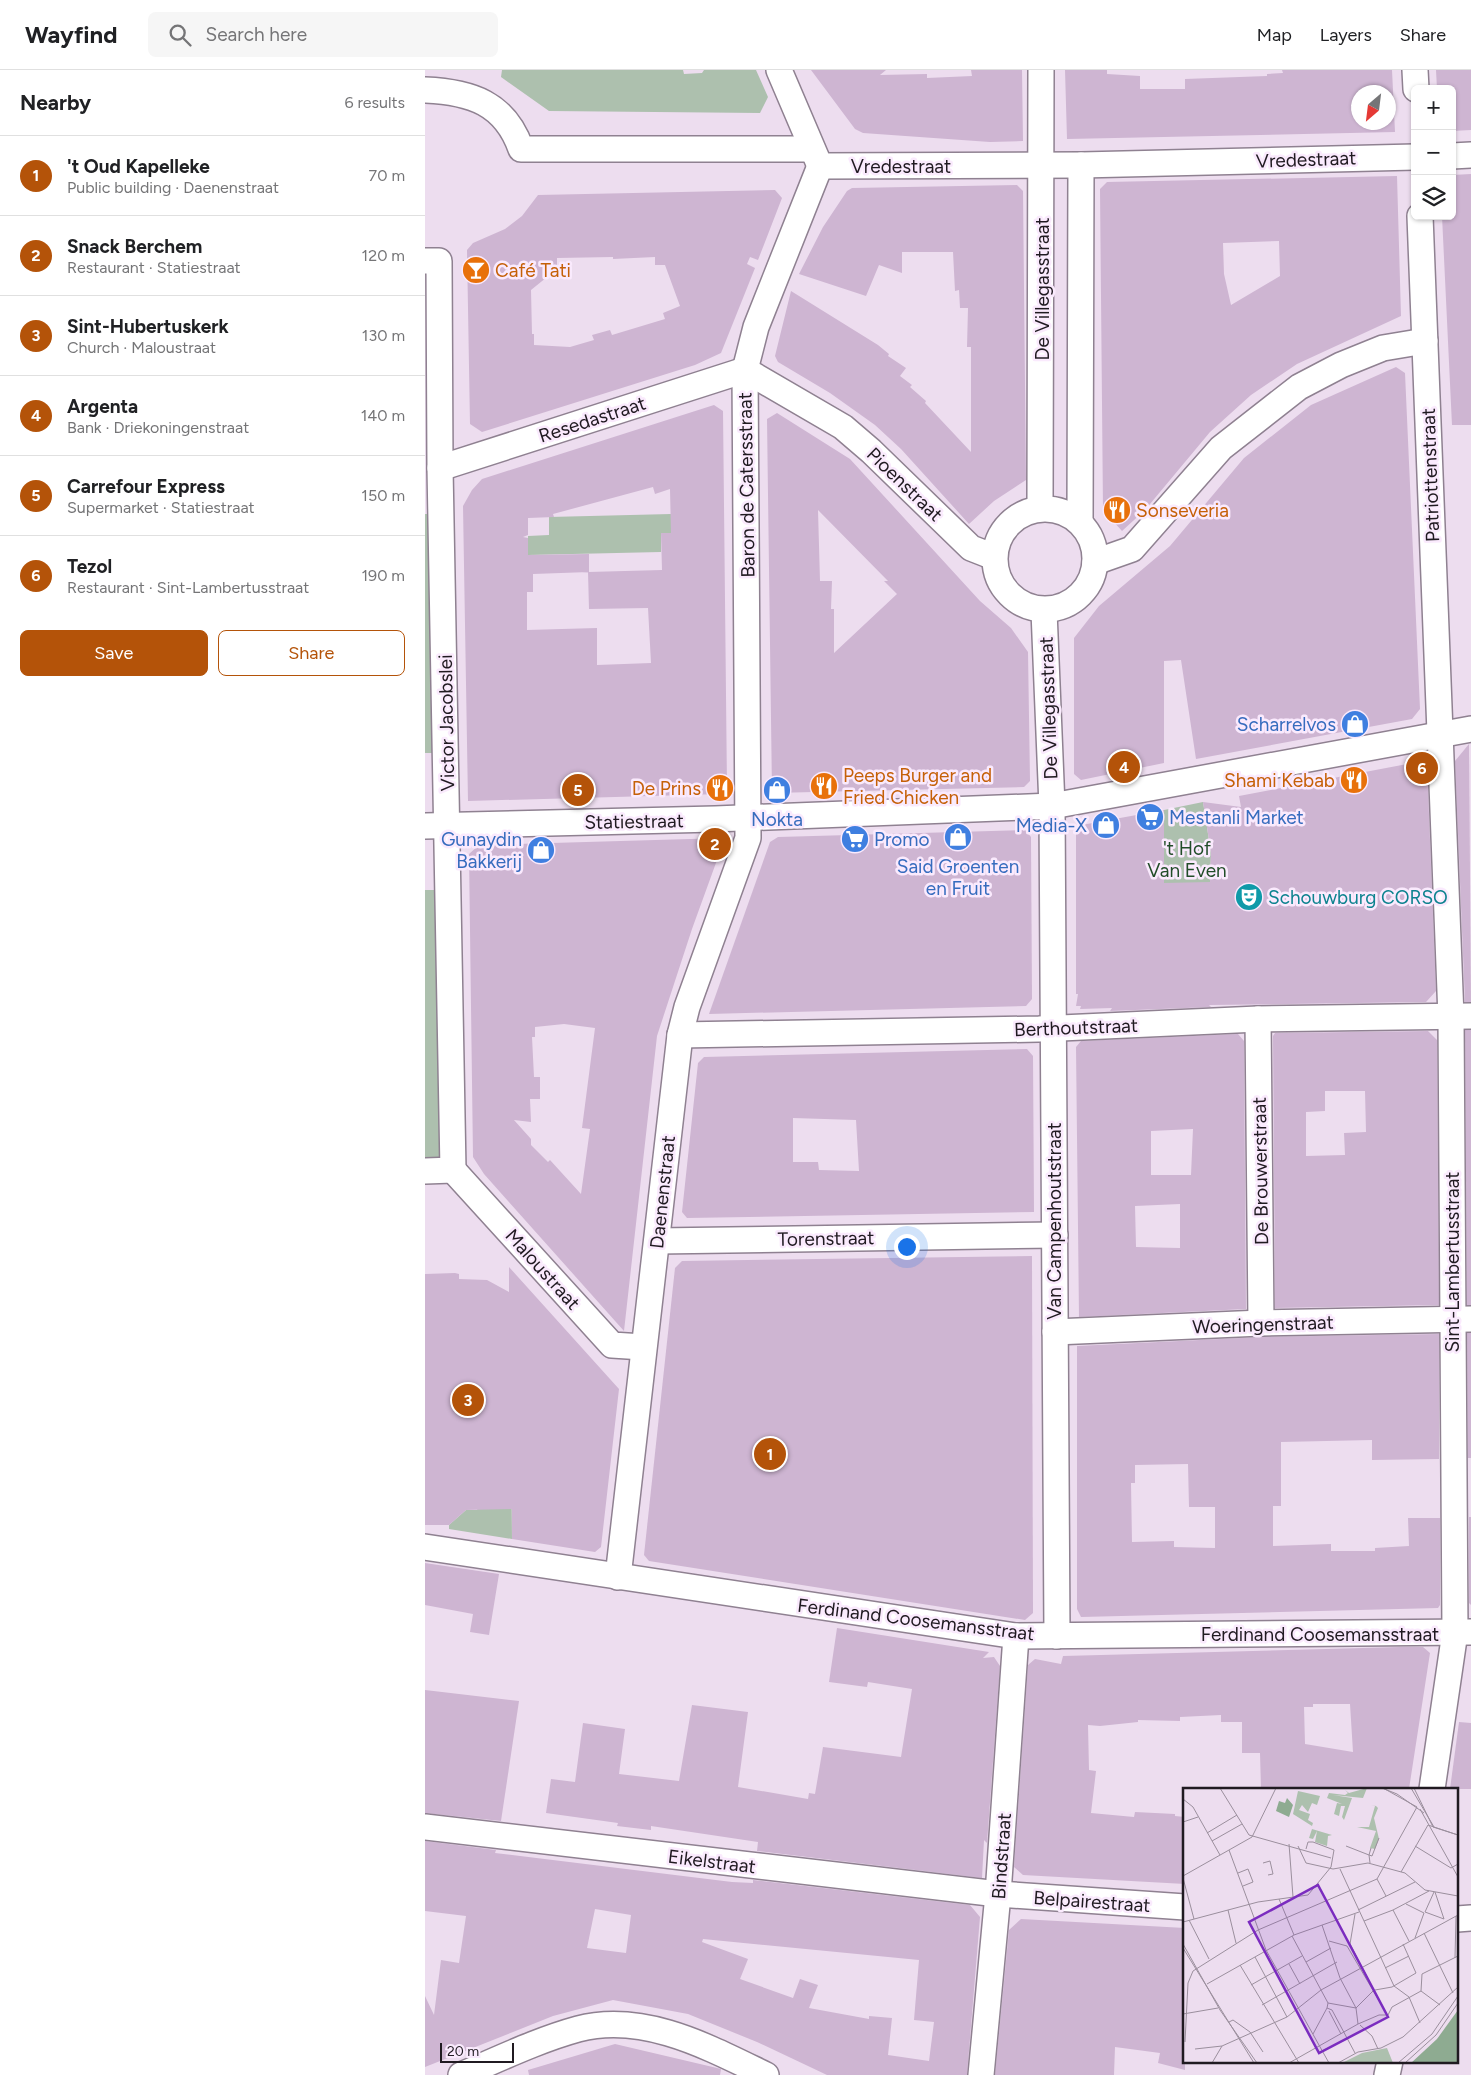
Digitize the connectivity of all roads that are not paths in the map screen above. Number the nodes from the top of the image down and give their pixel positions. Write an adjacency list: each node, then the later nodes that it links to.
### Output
1 (779, 70): 9 (street)
2 (1041, 70): 11 (street, De Villegasstraat)
3 (1415, 70): 4 (street)
4 (1416, 85)
5 (425, 90): 9 (street, Vredestraat)
6 (1471, 155): 7 (street)
7 (1456, 156)
8 (1411, 157): 10 (street, Vredestraat)
9 (816, 158): 11 (street, Vredestraat); 15 (street, Baron de Catersstraat)
10 (1081, 165): 11 (street, Vredestraat); 18 (street, De Villegasstraat)
11 (1042, 166): 17 (street, De Villegasstraat)
12 (1420, 220): 14 (street, Patriottenstraat)
13 (425, 261): 16 (street, Victor Jacobslei)
14 (1425, 341): 20 (street); 23 (street, Patriottenstraat)
15 (745, 370): 16 (street, Resedastraat); 19 (street, Pioenstraat); 25 (street, Baron de Catersstraat)
16 (440, 468): 26 (street, Victor Jacobslei)
17 (1041, 508): 18 (street); 19 (street)
18 (1080, 522): 20 (street)
19 (994, 557): 21 (street)
20 (1095, 567): 21 (street)
21 (1044, 610): 24 (street, De Villegasstraat)
22 (1471, 729): 23 (street, Statiestraat)
23 (1439, 735): 24 (street, Statiestraat); 27 (street, Sint-Lambertusstraat)
24 (1052, 806): 25 (street, Statiestraat); 29 (street, Van Campenhoutstraat)
25 (749, 818): 26 (street, Statiestraat); 30 (street, Daenenstraat)
26 (436, 826): 31 (street, Victor Jacobslei)
27 (1461, 1017): 28 (street, Berthoutstraat); 35 (street, Sint-Lambertusstraat)
28 (1259, 1019): 29 (street, Berthoutstraat); 36 (street, De Brouwerstraat)
29 (1052, 1028): 30 (street, Berthoutstraat); 33 (street, Van Campenhoutstraat)
30 (680, 1035): 34 (street, Daenenstraat)
31 (453, 1170): 32 (street); 38 (street, Maloustraat)
32 (425, 1171)
33 (1055, 1235): 34 (street, Torenstraat); 37 (street, Van Campenhoutstraat)
34 (657, 1241): 38 (street, Daenenstraat)
35 (1461, 1319): 36 (street, Woeringenstraat); 41 (street, Sint-Lambertusstraat)
36 (1261, 1323): 37 (street, Woeringenstraat)
37 (1055, 1332): 43 (street, Van Campenhoutstraat)
38 (643, 1347): 40 (street, Daenenstraat)
39 (425, 1547): 40 (street, Ferdinand Coosemansstraat)
40 (618, 1577): 42 (street, Ferdinand Coosemansstraat)
41 (1463, 1632): 43 (street, Ferdinand Coosemansstraat); 44 (street, Sint-Lambertusstraat)
42 (1015, 1636): 43 (street, Ferdinand Coosemansstraat); 46 (street, Bindstraat)
43 (1057, 1636)
44 (1432, 1788)
45 (425, 1827): 46 (street, Eikelstraat)
46 (998, 1894): 47 (street, Belpairestraat); 51 (street, Bindstraat)
47 (1183, 1907)
48 (1390, 2062): 52 (street)
49 (461, 2075): 50 (street)
50 (766, 2075)
51 (981, 2075)
52 (1387, 2075)

